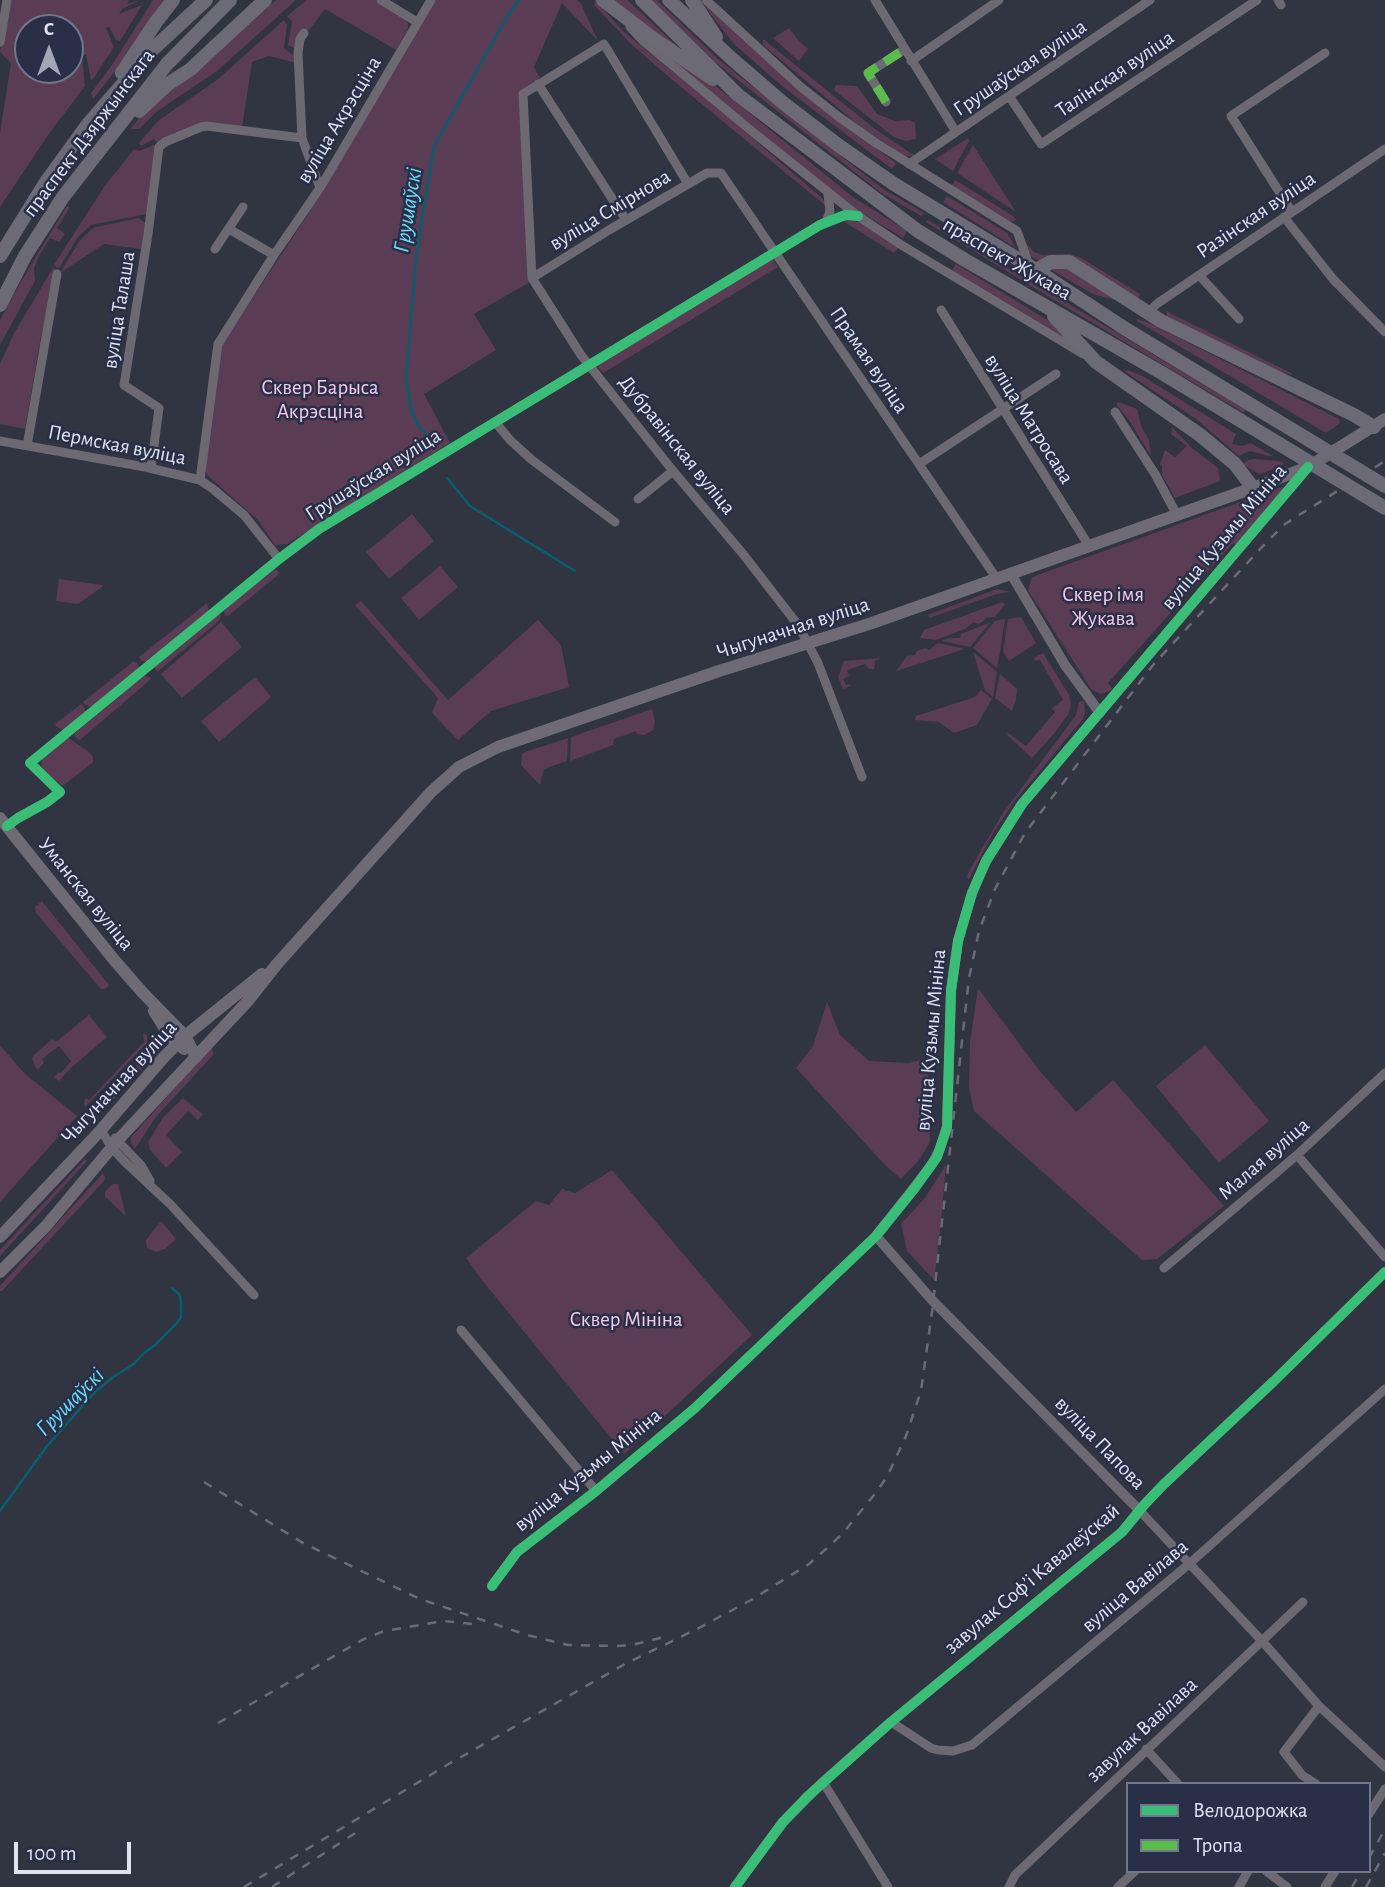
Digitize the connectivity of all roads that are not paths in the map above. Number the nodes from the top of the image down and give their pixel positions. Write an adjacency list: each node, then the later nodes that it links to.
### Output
1 (7, 0): 19 (street)
2 (173, 0): 28 (main road)
3 (206, 0): 28 (main road, праспект Дзяржынскага)
4 (230, 0): 30 (main road, праспект Дзяржынскага)
5 (265, 0): 30 (main road)
6 (381, 0): 17 (street)
7 (431, 0): 17 (street, вуліца Акрэсціна)
8 (642, 0): 25 (main road, праспект Жукава)
9 (669, 0): 22 (main road, праспект Жукава)
10 (692, 0): 22 (main road)
11 (706, 0): 33 (street, праспект Жукава)
12 (875, 0): 20 (street)
13 (999, 0): 23 (street)
14 (1150, 0): 26 (street, Грушаўская вуліца)
15 (1257, 0): 26 (street, Талінская вуліца)
16 (607, 4): 25 (main road); 37 (street, праспект Жукава)
17 (417, 22): 36 (street, вуліца Акрэсціна)
18 (304, 33): 31 (street)
19 (0, 42)
20 (905, 49): 23 (street); 27 (street)
21 (1325, 53): 39 (street)
22 (731, 58): 50 (main road, праспект Жукава)
23 (911, 61): 29 (street)
24 (538, 84): 35 (street); 41 (street); 53 (street, Дубравінская вуліца)
25 (738, 95): 55 (main road, праспект Жукава)
26 (1009, 96): 29 (street, Грушаўская вуліца)
27 (886, 102)
28 (88, 124): 44 (main road, праспект Дзяржынскага)
29 (956, 132): 33 (street, Грушаўская вуліца)
30 (110, 138): 54 (main road, праспект Дзяржынскага)
31 (302, 138): 36 (street); 73 (street, вуліца Талаша)
32 (1385, 149): 39 (street, Разінская вуліца)
33 (909, 163): 50 (street, праспект Жукава)
34 (707, 173): 35 (street, вуліца Смірнова); 47 (street, Прамая вуліца)
35 (688, 184): 41 (street, вуліца Смірнова)
36 (320, 188): 48 (street, вуліца Акрэсціна)
37 (828, 194): 40 (street, праспект Жукава); 42 (street)
38 (243, 207): 43 (street)
39 (1288, 215): 52 (street, Разінская вуліца); 60 (street)
40 (858, 216): 42 (street, Грушаўская вуліца); 62 (street, праспект Жукава)
41 (626, 220): 53 (street, вуліца Смірнова)
42 (826, 222): 47 (street, Грушаўская вуліца)
43 (229, 229): 46 (street); 48 (street)
44 (14, 233): 45 (main road); 49 (main road, праспект Дзяржынскага)
45 (0, 240)
46 (215, 249)
47 (774, 252): 63 (street, Грушаўская вуліца); 71 (street, Прамая вуліца)
48 (274, 255): 75 (street, вуліца Акрэсціна)
49 (0, 256)
50 (1033, 269): 56 (main road); 59 (main road, праспект Жукава)
51 (57, 274): 70 (street)
52 (1199, 275): 56 (street, Разінская вуліца); 58 (street)
53 (532, 278): 63 (street, Дубравінская вуліца)
54 (0, 304)
55 (1046, 307): 61 (main road, праспект Жукава); 62 (main road)
56 (1142, 308): 59 (main road); 68 (main road)
57 (941, 310): 65 (street, вуліца Матросава)
58 (1239, 319)
59 (1124, 328): 76 (main road, праспект Жукава)
60 (1385, 332)
61 (1113, 345): 62 (main road); 79 (main road, праспект Жукава)
62 (1096, 362): 77 (main road)
63 (589, 365): 67 (street, Грушаўская вуліца); 74 (street, Дубравінская вуліца)
64 (1056, 374): 65 (street)
65 (1002, 408): 71 (street); 82 (street, вуліца Матросава)
66 (1115, 412): 80 (street)
67 (496, 423): 81 (street); 83 (street, Грушаўская вуліца)
68 (1379, 423): 72 (main road, Чыгуначная вуліца)
69 (0, 441): 70 (street, Пермская вуліца)
70 (27, 446): 73 (street, Пермская вуліца)
71 (919, 464): 85 (street, Прамая вуліца)
72 (1308, 467): 77 (main road, Чыгуначная вуліца); 87 (street, вуліца Кузьмы Мініна)
73 (151, 468): 75 (street, Пермская вуліца)
74 (673, 471): 78 (street); 86 (street, Дубравінская вуліца)
75 (200, 480): 83 (street, Пермская вуліца)
76 (1385, 486)
77 (1252, 488): 80 (main road, Чыгуначная вуліца)
78 (638, 499)
79 (1380, 505)
80 (1177, 515): 82 (main road, Чыгуначная вуліца)
81 (615, 522)
82 (1089, 546): 84 (main road, Чыгуначная вуліца)
83 (279, 559): 89 (street, Грушаўская вуліца)
84 (1011, 574): 85 (main road, Чыгуначная вуліца); 87 (street)
85 (997, 579): 86 (main road, Чыгуначная вуліца)
86 (808, 643): 88 (street, Дубравінская вуліца); 90 (main road, Чыгуначная вуліца)
87 (1100, 713): 97 (street, вуліца Кузьмы Мініна)
88 (862, 777)
89 (4, 822): 91 (main road, Уманская вуліца)
90 (277, 964): 91 (main road, Чыгуначная вуліца); 92 (main road, Чыгуначная вуліца)
91 (181, 1040): 92 (main road, Уманская вуліца); 94 (main road, Чыгуначная вуліца)
92 (196, 1057): 95 (main road, Чыгуначная вуліца)
93 (1385, 1073): 96 (street, Малая вуліца)
94 (101, 1130): 95 (street); 98 (main road, Чыгуначная вуліца)
95 (115, 1144): 101 (main road, Чыгуначная вуліца); 103 (street, Чыгуначная вуліца)
96 (1297, 1155): 99 (street); 100 (street, Малая вуліца)
97 (876, 1236): 106 (street, вуліца Кузьмы Мініна); 107 (street, вуліца Папова)
98 (0, 1237)
99 (1385, 1257)
100 (1164, 1268)
101 (0, 1272)
102 (1385, 1272): 107 (street, завулак Софʼі Кавалеўскай)
103 (254, 1295)
104 (461, 1330): 106 (street)
105 (1385, 1389): 108 (street, вуліца Вавілава)
106 (596, 1491): 109 (street, вуліца Кузьмы Мініна)
107 (1140, 1511): 108 (street, вуліца Папова); 113 (street, завулак Софʼі Кавалеўскай)
108 (1189, 1564): 111 (street, вуліца Папова); 113 (street, вуліца Вавілава)
109 (492, 1586)
110 (1303, 1602): 111 (street, завулак Вавілава)
111 (1262, 1641): 112 (street, вуліца Папова); 114 (street, завулак Вавілава)
112 (1319, 1706): 115 (street, вуліца Папова); 116 (street)
113 (891, 1723): 117 (street, завулак Софʼі Кавалеўскай)
114 (1146, 1749): 118 (street); 125 (street, завулак Вавілава)
115 (1385, 1767)
116 (1300, 1779)
117 (823, 1782): 123 (street, завулак Софʼі Кавалеўскай); 124 (street)
118 (1176, 1782)
119 (1385, 1789): 120 (street)
120 (1371, 1811)
121 (1133, 1873): 126 (street)
122 (1269, 1873): 127 (street)
123 (735, 1887)
124 (888, 1887)
125 (1009, 1887)
126 (1118, 1887)
127 (1287, 1887)

